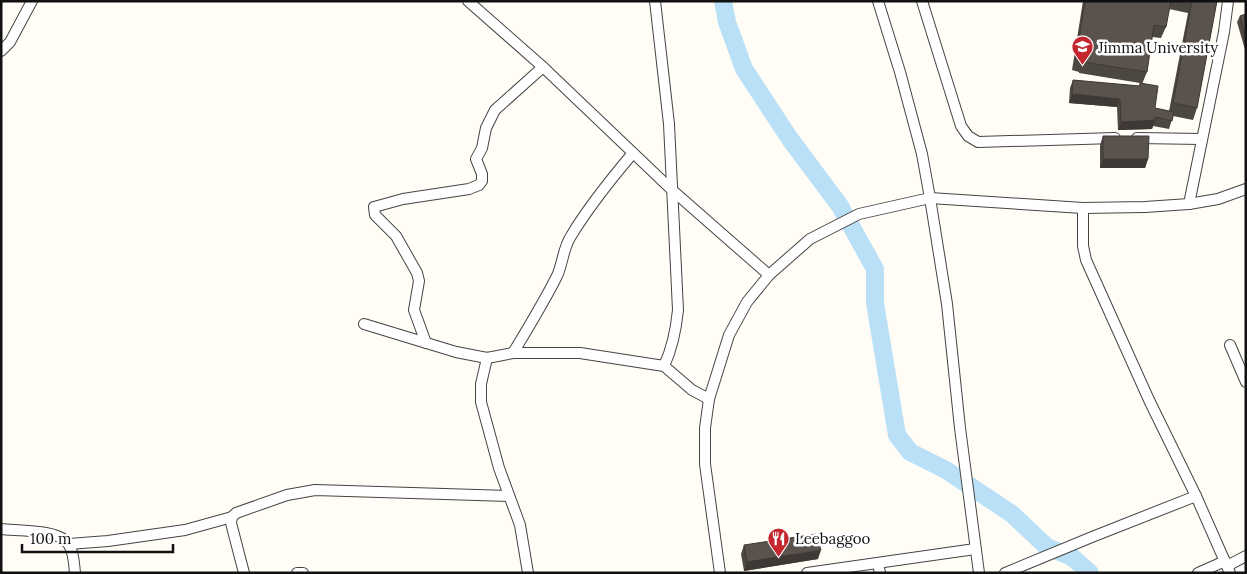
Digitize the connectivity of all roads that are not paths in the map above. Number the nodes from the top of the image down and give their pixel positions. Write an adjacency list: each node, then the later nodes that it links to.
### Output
1 (32, 1): 7 (street)
2 (468, 1): 8 (street)
3 (655, 1): 12 (street)
4 (878, 1): 13 (street)
5 (922, 1): 9 (street)
6 (1228, 1): 9 (street)
7 (1, 51)
8 (543, 67): 10 (street); 18 (street)
9 (1202, 139): 14 (street)
10 (633, 153): 12 (street); 20 (street)
11 (1246, 189): 14 (street)
12 (672, 190): 16 (street); 22 (street)
13 (930, 198): 15 (street); 16 (street); 30 (street)
14 (1189, 204): 15 (street)
15 (1083, 208): 26 (street)
16 (769, 275): 24 (street)
17 (364, 324): 18 (street)
18 (426, 343): 21 (street)
19 (1230, 345): 23 (street)
20 (512, 352): 21 (street); 22 (street)
21 (488, 358): 25 (street)
22 (664, 366): 24 (street)
23 (1246, 382)
24 (708, 399): 39 (street)
25 (509, 496): 27 (street); 38 (street)
26 (1196, 496): 32 (street); 42 (street)
27 (232, 517): 29 (street); 34 (street)
28 (1, 530): 29 (street)
29 (69, 544): 35 (street)
30 (975, 549): 33 (street); 41 (street)
31 (1246, 556): 32 (street)
32 (1228, 567): 43 (street)
33 (879, 568): 40 (street)
34 (246, 572)
35 (75, 573)
36 (297, 573): 37 (street)
37 (303, 573)
38 (528, 573)
39 (720, 573)
40 (807, 573)
41 (979, 573)
42 (1005, 573)
43 (1198, 573)

